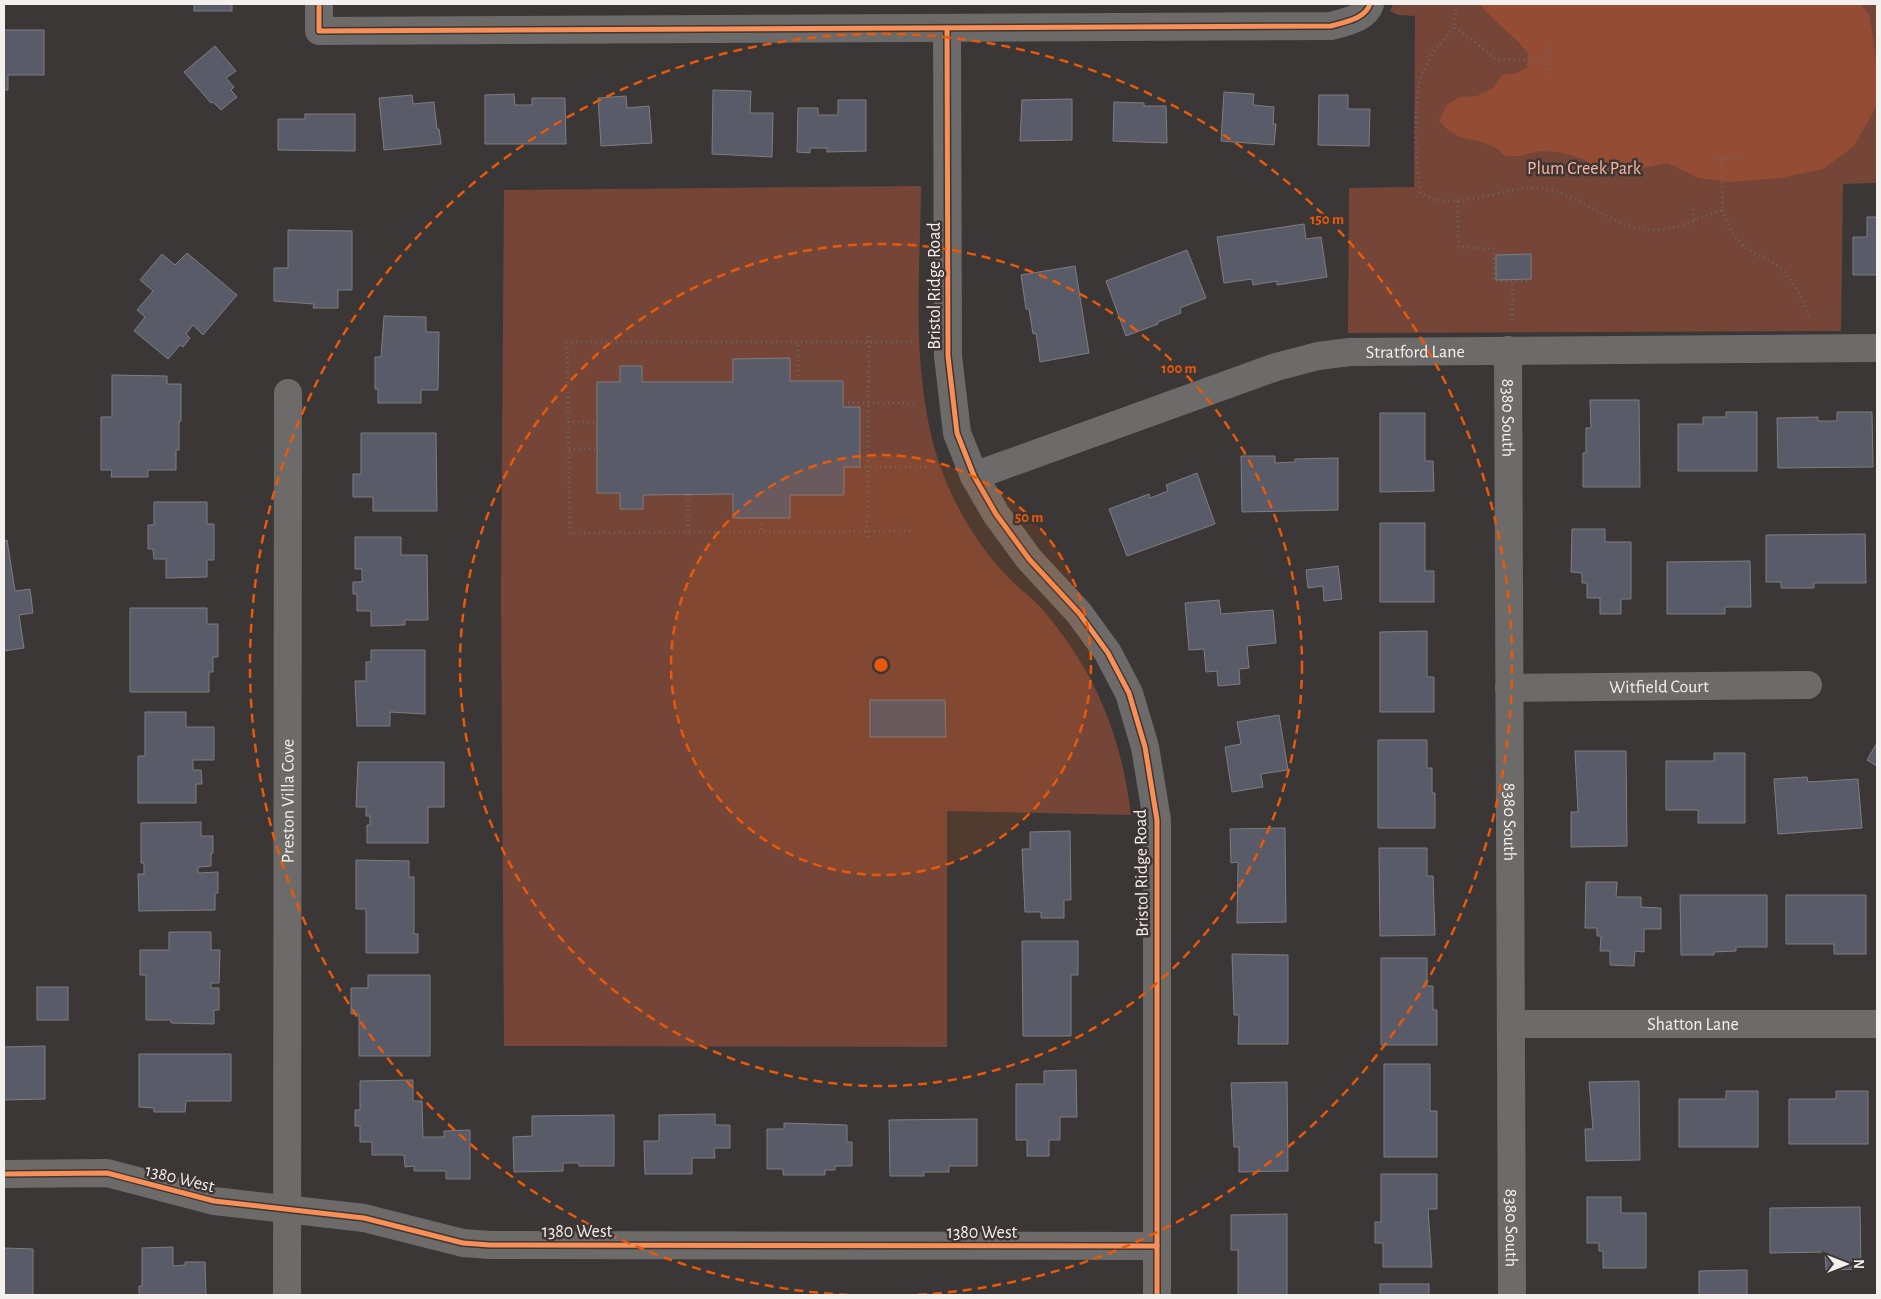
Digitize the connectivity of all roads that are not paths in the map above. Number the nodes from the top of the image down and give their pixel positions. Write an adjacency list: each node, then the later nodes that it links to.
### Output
1 (319, 4): 3 (street)
2 (1370, 6): 3 (street)
3 (947, 28): 7 (street, Bristol Ridge Road)
4 (1877, 348): 5 (street, Stratford Lane)
5 (1508, 350): 7 (street, Stratford Lane); 9 (street, 8380 South)
6 (288, 393): 13 (street, Preston Villa Cove)
7 (974, 476): 14 (street, Bristol Ridge Road)
8 (1808, 685): 9 (street, Witfield Court)
9 (1509, 688): 10 (street, 8380 South)
10 (1510, 1024): 11 (street, Shatton Lane); 17 (street, 8380 South)
11 (1877, 1024)
12 (4, 1174): 13 (street, 1380 West)
13 (287, 1209): 14 (street, 1380 West); 15 (street, Preston Villa Cove)
14 (1157, 1246): 16 (street, Bristol Ridge Road)
15 (287, 1295)
16 (1157, 1295)
17 (1512, 1295)

